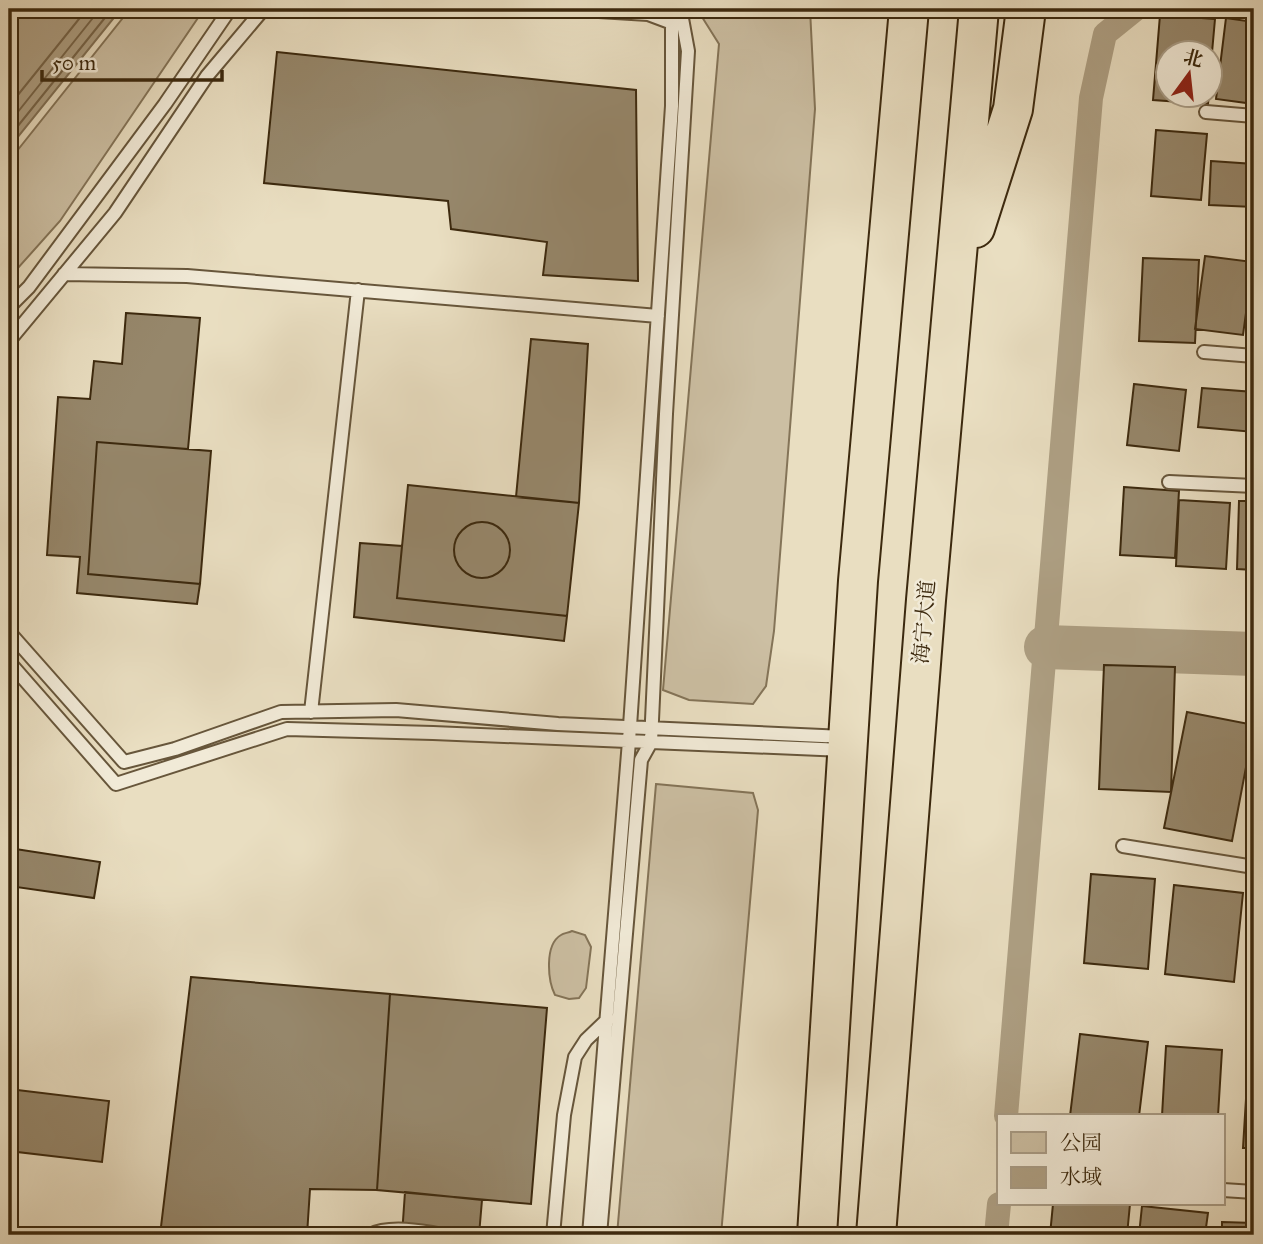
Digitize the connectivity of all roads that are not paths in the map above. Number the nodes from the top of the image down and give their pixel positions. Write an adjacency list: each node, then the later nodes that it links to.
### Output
1 (230, 9): 15 (lane)
2 (267, 9): 12 (lane)
3 (566, 9): 16 (lane)
4 (657, 9): 26 (lane)
5 (890, 9): 9 (highway)
6 (909, 9): 9 (highway)
7 (979, 9): 14 (highway, 海宁大道)
8 (1026, 9): 14 (highway)
9 (904, 57): 29 (highway)
10 (1206, 111): 11 (lane)
11 (1254, 116)
12 (64, 274): 13 (lane); 17 (lane)
13 (358, 290): 16 (lane); 24 (lane)
14 (954, 293): 42 (highway, 海宁大道)
15 (9, 307)
16 (658, 316): 25 (lane)
17 (9, 341)
18 (1204, 352): 19 (lane)
19 (1254, 356)
20 (1169, 482): 21 (lane)
21 (1254, 486)
22 (9, 632): 24 (lane)
23 (9, 662): 27 (lane)
24 (311, 712): 25 (lane)
25 (630, 727): 26 (lane); 27 (lane)
26 (651, 728): 28 (lane); 29 (lane)
27 (629, 741): 28 (lane); 33 (lane)
28 (650, 742): 29 (lane); 32 (lane)
29 (848, 744): 41 (highway)
30 (1123, 846): 31 (lane)
31 (1254, 867)
32 (621, 997): 33 (lane); 40 (lane)
33 (606, 1023): 38 (lane); 39 (lane)
34 (1224, 1190): 35 (lane)
35 (1254, 1192)
36 (370, 1235): 37 (lane)
37 (443, 1235)
38 (553, 1235)
39 (589, 1235)
40 (600, 1235)
41 (817, 1235)
42 (876, 1235)

